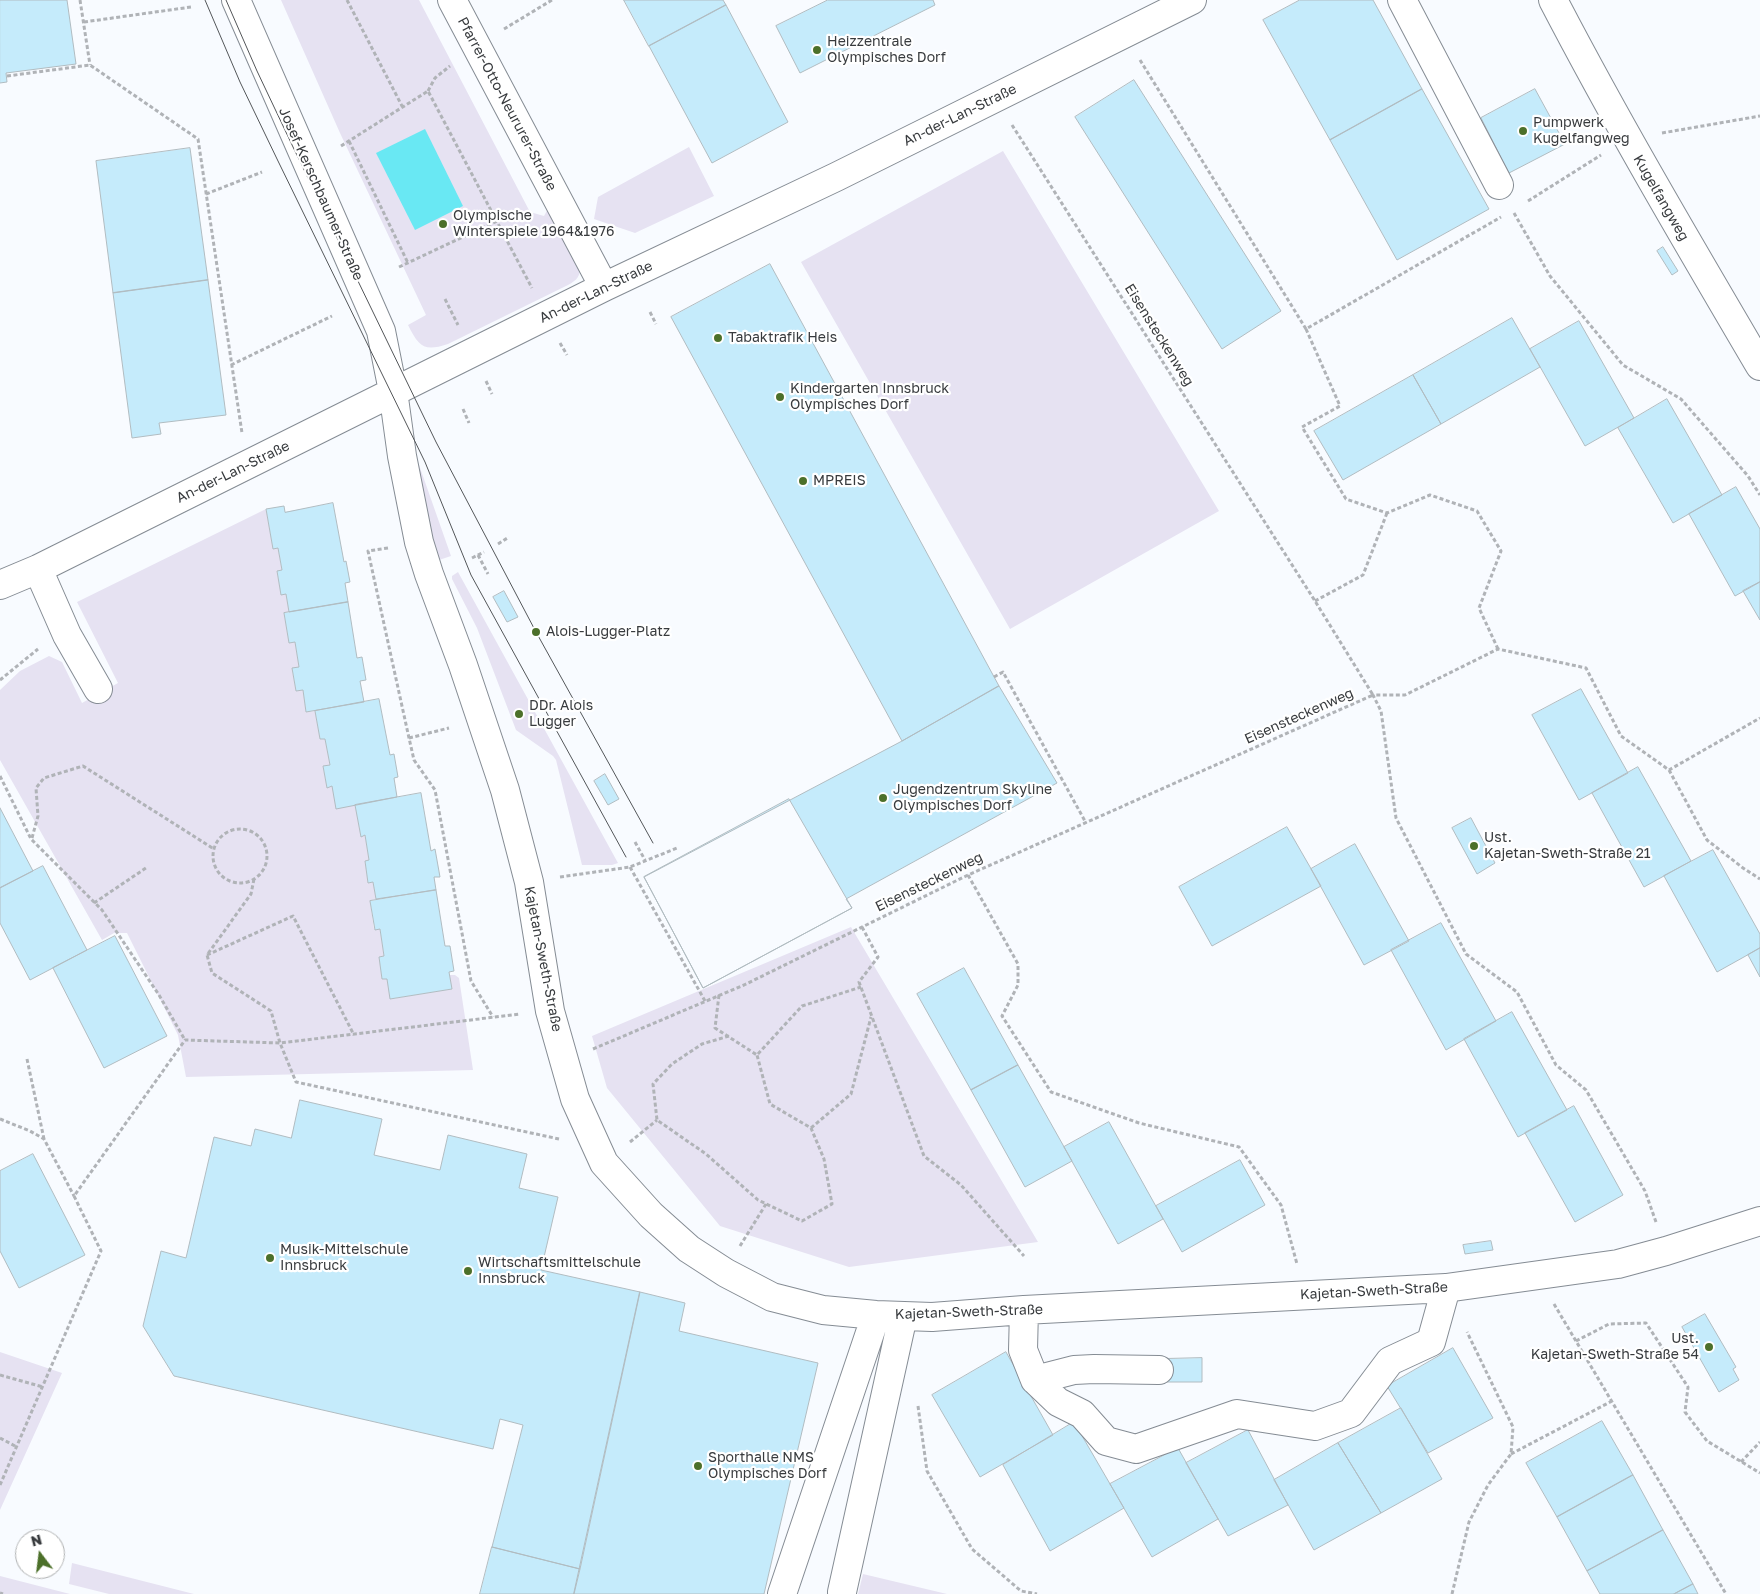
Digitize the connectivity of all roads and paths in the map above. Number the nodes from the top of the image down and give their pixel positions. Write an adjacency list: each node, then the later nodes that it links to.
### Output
1 (80, 0): 10 (path)
2 (236, 0): 40 (street, Josef-Kerschbaumer-Straße)
3 (347, 0): 18 (path)
4 (452, 0): 30 (street, Pfarrer-Otto-Neururer-Straße)
5 (552, 0): 11 (path)
6 (1192, 0): 12 (street, An-der-Lan-Straße)
7 (1402, 0): 24 (street)
8 (1553, 0): 20 (street, Kugelfangweg)
9 (191, 7): 10 (path)
10 (84, 22): 14 (path)
11 (503, 29)
12 (1124, 34): 17 (street, An-der-Lan-Straße); 37 (path)
13 (453, 64): 16 (path)
14 (90, 65): 15 (path); 25 (path)
15 (7, 76)
16 (428, 91): 18 (path); 27 (path)
17 (996, 98): 30 (street, An-der-Lan-Straße); 55 (path, Eisensteckenweg)
18 (402, 106): 21 (path)
19 (1760, 116): 20 (path)
20 (1628, 139): 26 (path); 39 (street, Kugelfangweg)
21 (349, 140): 22 (path); 28 (path)
22 (341, 146)
23 (262, 172): 25 (path)
24 (1500, 185): 26 (path)
25 (206, 194): 38 (path)
26 (1512, 210): 37 (path); 44 (path)
27 (496, 221): 28 (path); 31 (path)
28 (408, 263): 29 (path)
29 (398, 267)
30 (604, 287): 40 (street, An-der-Lan-Straße)
31 (534, 291)
32 (445, 298): 36 (path)
33 (650, 312): 35 (path)
34 (332, 316): 38 (path)
35 (656, 324)
36 (460, 328)
37 (1306, 329): 45 (path)
38 (231, 365): 43 (path)
39 (1760, 366)
40 (394, 391): 47 (street, Kajetan-Sweth-Straße); 52 (street, An-der-Lan-Straße)
41 (463, 410): 42 (path)
42 (469, 423)
43 (242, 434)
44 (1760, 495)
45 (1387, 513): 55 (path); 57 (path)
46 (509, 537): 48 (path)
47 (419, 542): 64 (path); 78 (street, Kajetan-Sweth-Straße)
48 (498, 544)
49 (484, 552): 50 (path)
50 (478, 555): 51 (path); 53 (path)
51 (472, 558)
52 (38, 569): 54 (street, An-der-Lan-Straße); 56 (street)
53 (488, 574)
54 (0, 585)
55 (1315, 601): 61 (path, Eisensteckenweg)
56 (67, 635): 59 (path); 60 (street)
57 (1498, 649): 61 (path); 65 (path)
58 (994, 677): 67 (path)
59 (0, 680)
60 (98, 689)
61 (1373, 696): 67 (path, Eisensteckenweg); 102 (path)
62 (1760, 718): 65 (path)
63 (449, 728): 64 (path)
64 (409, 738): 87 (path)
65 (1669, 770): 77 (path)
66 (0, 776): 68 (path)
67 (1086, 823): 75 (path, Eisensteckenweg)
68 (31, 839): 70 (path); 79 (path)
69 (634, 842): 72 (path)
70 (214, 848): 76 (path); 76 (path)
71 (677, 848): 72 (path)
72 (645, 860): 73 (path)
73 (630, 867): 78 (path); 84 (path)
74 (146, 868): 79 (path)
75 (968, 875): 80 (path, Eisensteckenweg); 107 (path)
76 (254, 879): 81 (path)
77 (1760, 879)
78 (529, 882): 85 (street, Kajetan-Sweth-Straße)
79 (94, 903): 90 (path)
80 (862, 927): 82 (path); 83 (path, Eisensteckenweg)
81 (207, 955): 88 (path); 91 (path)
82 (861, 987): 86 (path); 93 (path)
83 (719, 995): 84 (path, Eisensteckenweg); 89 (path)
84 (705, 1001): 92 (path, Eisensteckenweg)
85 (550, 1011): 87 (path); 98 (street, Kajetan-Sweth-Straße)
86 (871, 1015): 96 (path); 103 (path)
87 (493, 1017): 88 (path)
88 (354, 1035): 91 (path)
89 (729, 1036): 93 (path); 100 (path)
90 (185, 1040): 91 (path); 99 (path)
91 (280, 1043): 98 (path)
92 (590, 1050)
93 (757, 1054): 96 (path)
94 (26, 1059): 97 (path)
95 (0, 1119): 97 (path)
96 (811, 1128): 100 (path)
97 (44, 1139): 99 (path)
98 (594, 1143): 104 (street, Kajetan-Sweth-Straße)
99 (74, 1196): 116 (path)
100 (766, 1204): 104 (path)
101 (1760, 1220): 102 (street, Kajetan-Sweth-Straße)
102 (1666, 1251): 105 (street, Kajetan-Sweth-Straße)
103 (1024, 1256)
104 (726, 1273): 109 (street, Kajetan-Sweth-Straße)
105 (1537, 1276): 106 (street, Kajetan-Sweth-Straße); 112 (path)
106 (1446, 1288): 107 (street, Kajetan-Sweth-Straße); 115 (street)
107 (1306, 1295): 108 (street, Kajetan-Sweth-Straße)
108 (1024, 1310): 110 (street, Kajetan-Sweth-Straße); 115 (street)
109 (876, 1315): 110 (street, Kajetan-Sweth-Straße); 127 (street)
110 (903, 1316): 126 (street)
111 (1464, 1326): 122 (path)
112 (1576, 1341): 118 (path); 123 (path)
113 (1158, 1370): 115 (street)
114 (0, 1375): 116 (path)
115 (1035, 1380)
116 (43, 1387): 121 (path)
117 (919, 1398): 128 (path)
118 (1612, 1401): 122 (path); 130 (path)
119 (0, 1438): 121 (path)
120 (1760, 1442): 123 (path)
121 (17, 1447): 125 (path)
122 (1511, 1454): 129 (path)
123 (1741, 1462): 124 (path)
124 (1760, 1473)
125 (0, 1485)
126 (842, 1592)
127 (782, 1594)
128 (1037, 1594)
129 (1452, 1594)
130 (1726, 1594)

